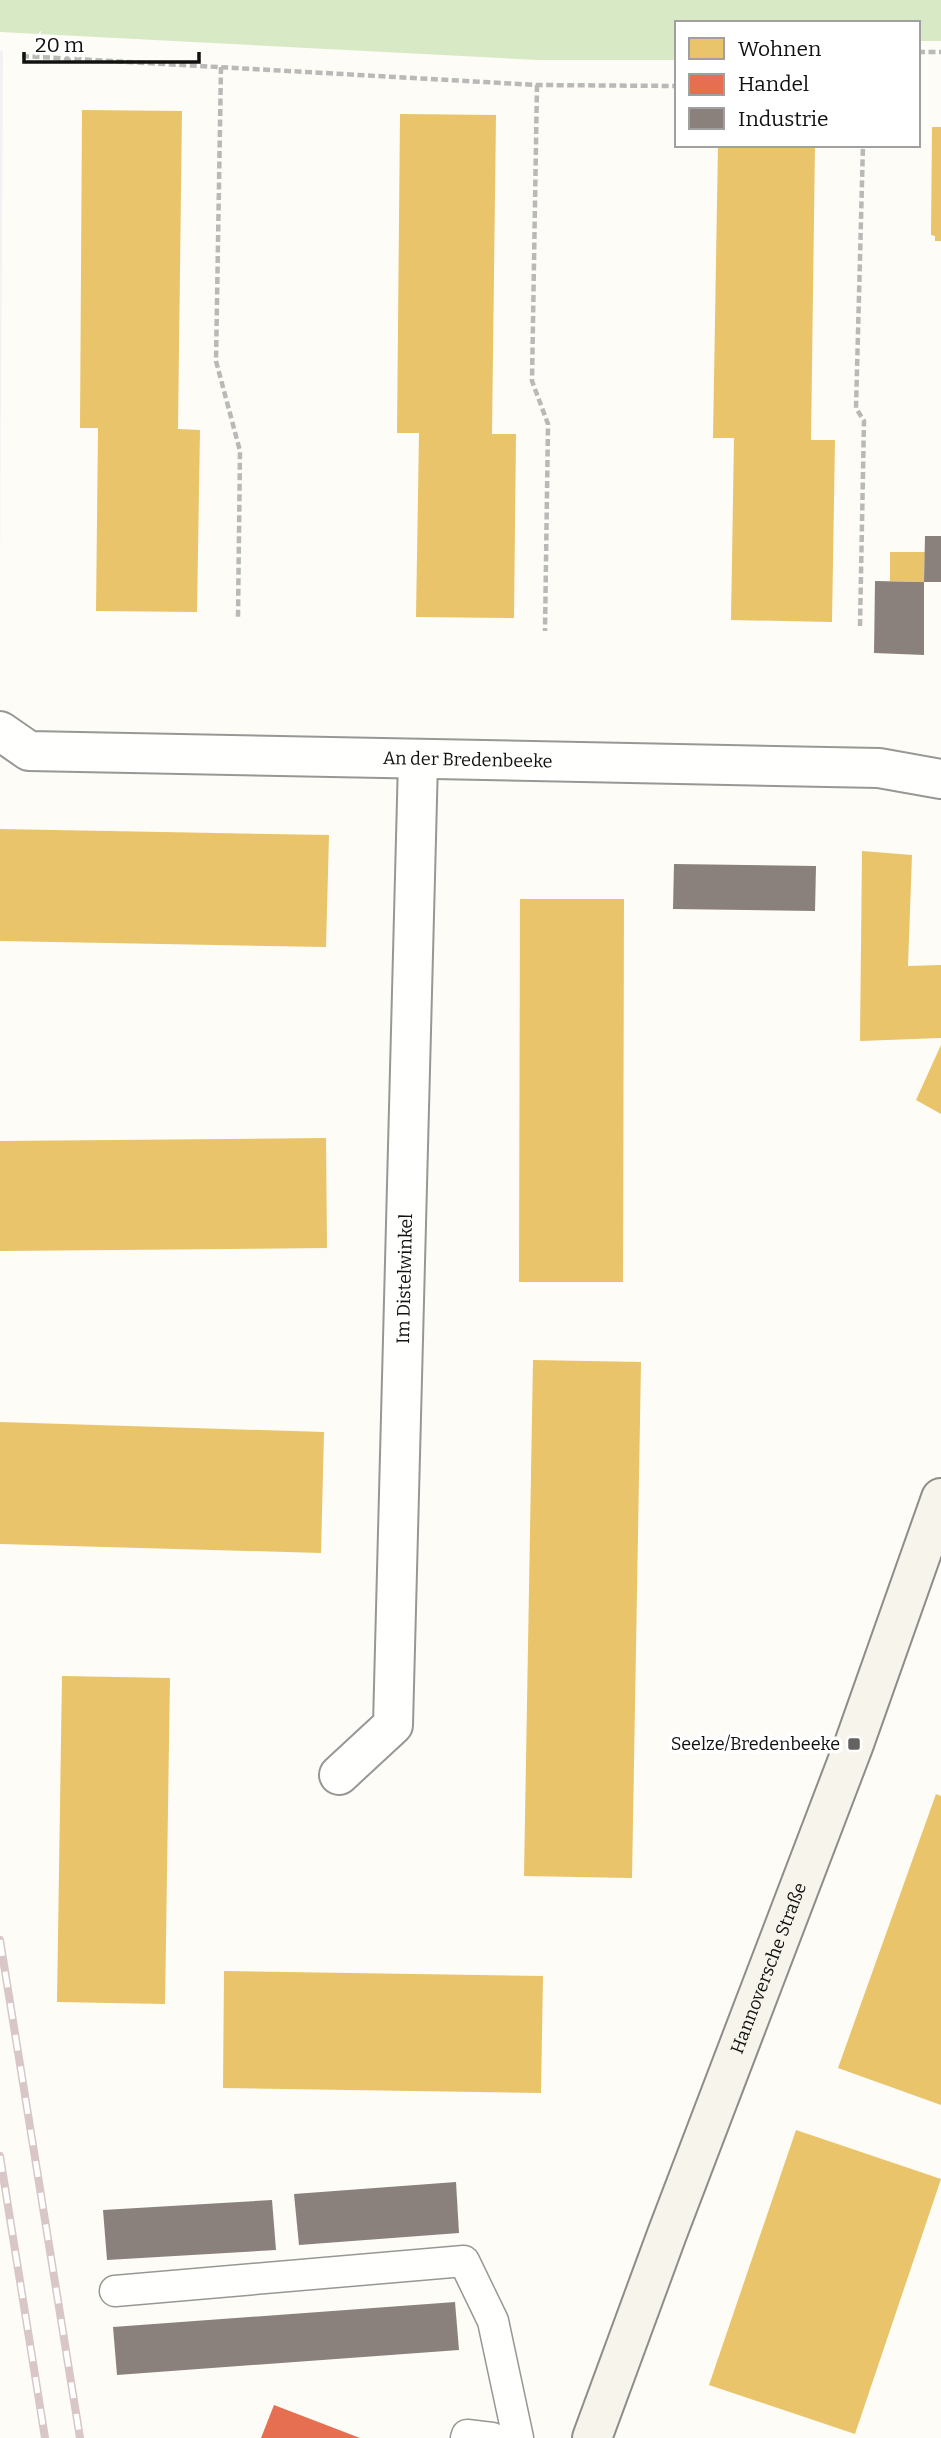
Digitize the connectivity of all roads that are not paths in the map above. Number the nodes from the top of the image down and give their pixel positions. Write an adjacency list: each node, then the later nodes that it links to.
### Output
1 (0, 731): 2 (street, An der Bredenbeeke)
2 (418, 761): 3 (street, An der Bredenbeeke); 5 (street, Im Distelwinkel)
3 (941, 779)
4 (941, 1498): 10 (street, Hannoversche Straße)
5 (339, 1775)
6 (115, 2291): 9 (lane)
7 (466, 2438): 8 (lane)
8 (492, 2438)
9 (518, 2438)
10 (592, 2438)

